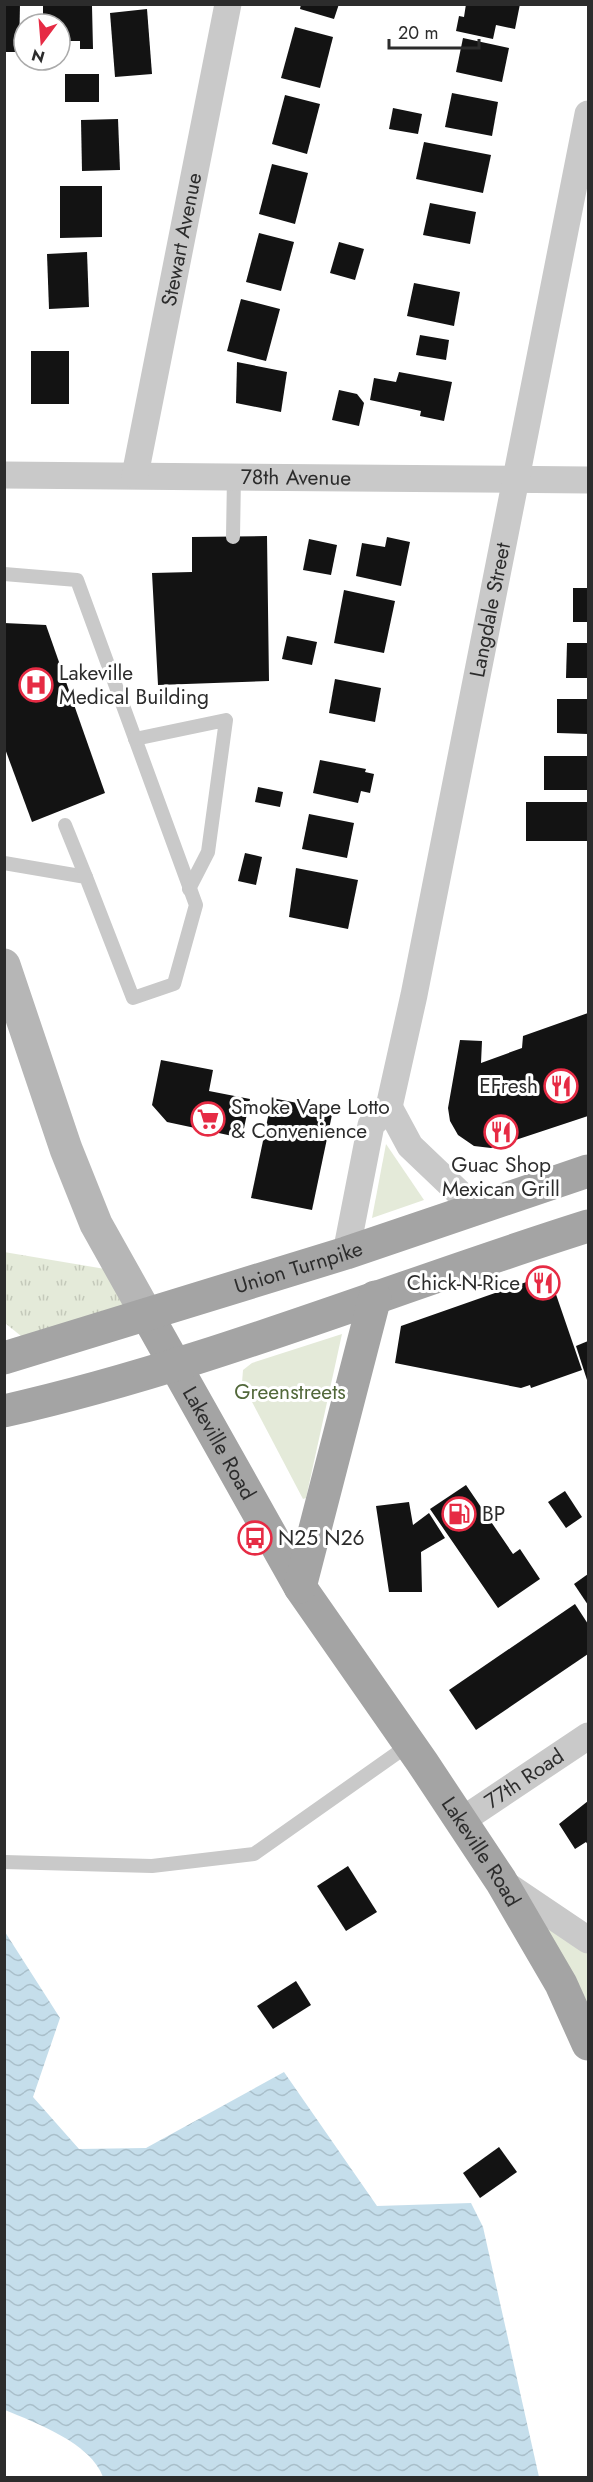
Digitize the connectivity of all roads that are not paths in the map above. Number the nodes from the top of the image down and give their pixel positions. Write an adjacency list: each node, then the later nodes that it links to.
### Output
1 (228, 4): 4 (street, Stewart Avenue)
2 (588, 114): 6 (street, Langdale Street)
3 (4, 475): 4 (street, 78th Avenue)
4 (135, 475): 5 (street, 78th Avenue)
5 (234, 476): 6 (street, 78th Avenue); 8 (lane)
6 (516, 478): 7 (street, 78th Avenue); 16 (street, Langdale Street)
7 (588, 480)
8 (233, 537)
9 (4, 574): 10 (lane)
10 (135, 739): 14 (lane); 14 (lane)
11 (65, 825): 13 (lane)
12 (4, 863): 13 (lane)
13 (86, 877): 14 (lane)
14 (189, 889)
15 (4, 965): 22 (main road, Lakeville Road)
16 (390, 1107): 18 (street); 20 (street, Langdale Street)
17 (588, 1171): 18 (main road, Union Turnpike)
18 (475, 1208): 20 (main road, Union Turnpike)
19 (588, 1226): 21 (main road)
20 (346, 1253): 22 (main road, Union Turnpike)
21 (375, 1297): 24 (main road); 26 (main road)
22 (147, 1315): 23 (main road, Union Turnpike); 24 (main road, Lakeville Road)
23 (4, 1358)
24 (176, 1365): 25 (main road); 26 (main road, Lakeville Road)
25 (4, 1411)
26 (300, 1587): 28 (main road, Lakeville Road)
27 (588, 1736): 29 (street, 77th Road)
28 (410, 1744): 29 (main road, Lakeville Road); 30 (lane)
29 (461, 1821): 31 (main road, Lakeville Road)
30 (4, 1863)
31 (501, 1881): 32 (street); 33 (main road, Lakeville Road)
32 (588, 1940)
33 (588, 2044)

